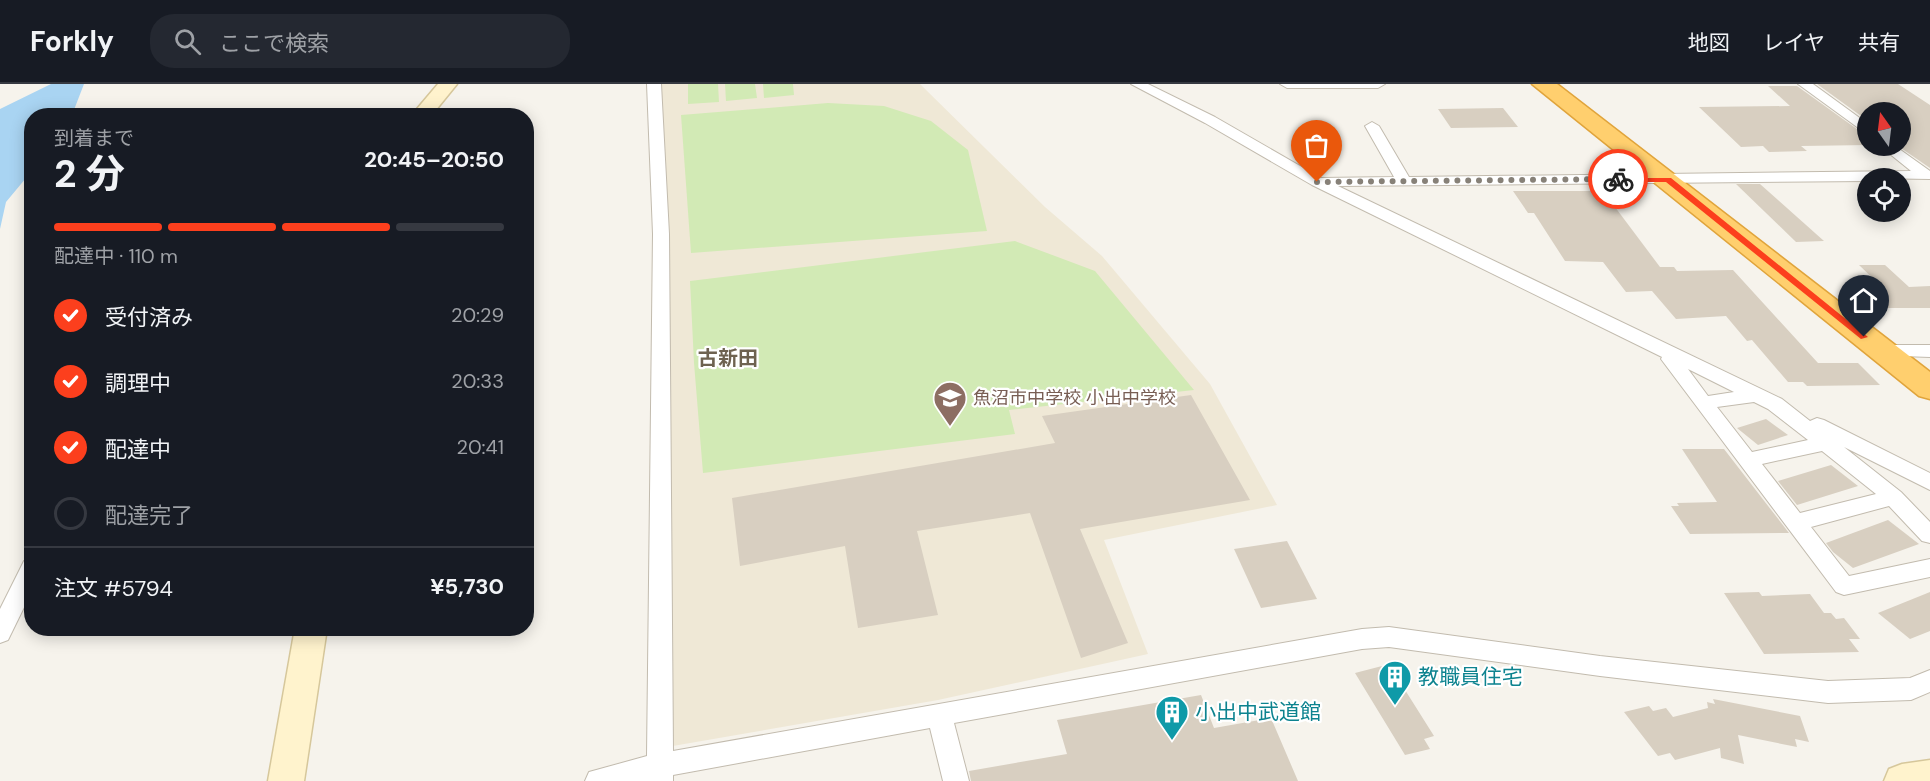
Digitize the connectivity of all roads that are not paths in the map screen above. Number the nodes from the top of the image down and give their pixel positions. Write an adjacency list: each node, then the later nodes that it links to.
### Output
1 (448, 84): 8 (main road)
2 (654, 84): 35 (street)
3 (1138, 84): 14 (street)
4 (1287, 84): 5 (street)
5 (1378, 84)
6 (1543, 84): 13 (highway)
7 (1805, 84): 9 (street)
8 (427, 108)
9 (1857, 123)
10 (1372, 126): 15 (street)
11 (1901, 156): 12 (street)
12 (1928, 175): 13 (street)
13 (1668, 180): 15 (street); 16 (highway)
14 (1317, 182): 15 (street); 20 (street)
15 (1404, 182)
16 (1881, 351): 17 (street); 19 (highway)
17 (1930, 351)
18 (1670, 359): 21 (street)
19 (1930, 388)
20 (1755, 394): 21 (street); 22 (street)
21 (1704, 403): 24 (street)
22 (1775, 404): 23 (street); 25 (street)
23 (1825, 443): 24 (street); 26 (street)
24 (1747, 460): 27 (street)
25 (1930, 482)
26 (1894, 497): 27 (street); 28 (street)
27 (1795, 523): 29 (street)
28 (1930, 535)
29 (1930, 568)
30 (24, 584): 31 (street)
31 (0, 633)
32 (310, 636): 37 (main road)
33 (1930, 681): 34 (street)
34 (939, 714): 35 (street); 39 (street)
35 (660, 773): 38 (street)
36 (1930, 777): 40 (main road)
37 (286, 781)
38 (598, 781)
39 (956, 781)
40 (1902, 781)

